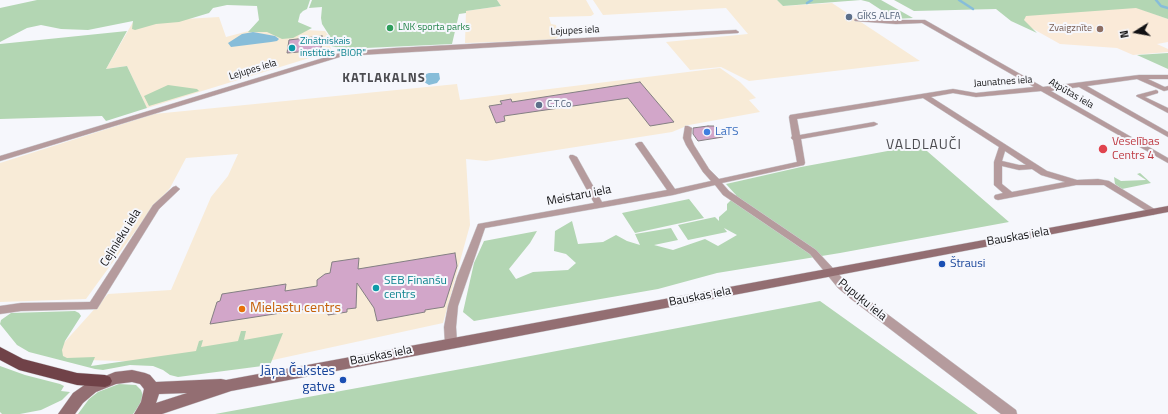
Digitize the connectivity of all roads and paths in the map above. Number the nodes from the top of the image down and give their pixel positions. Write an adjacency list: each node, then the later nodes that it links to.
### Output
1 (857, 20): 6 (street, Atpūtas iela)
2 (736, 32): 17 (street, Lejupes iela)
3 (1139, 77): 4 (street, Jaunatnes iela); 5 (street, Jaunatnes iela); 7 (street)
4 (1168, 77)
5 (1080, 85): 6 (street, Jaunatnes iela); 12 (street)
6 (1044, 90): 8 (street, Jaunatnes iela); 18 (street, Atpūtas iela)
7 (1162, 90): 9 (street)
8 (925, 96): 13 (street, Jaunatnes iela); 15 (street)
9 (1168, 111)
10 (874, 124): 13 (street)
11 (688, 128): 21 (street, Pupuķu iela)
12 (1168, 135)
13 (796, 138): 21 (street, Meistaru iela)
14 (639, 144): 24 (street)
15 (1003, 146): 19 (street); 20 (street)
16 (573, 157): 27 (street)
17 (0, 159)
18 (1168, 161)
19 (998, 162): 20 (street); 25 (street)
20 (1034, 166): 22 (street)
21 (717, 183): 24 (street, Meistaru iela); 30 (street, Pupuķu iela)
22 (1076, 183): 25 (street); 29 (street)
23 (176, 189): 31 (street, Ceļinieku iela)
24 (673, 192): 27 (street, Meistaru iela)
25 (1010, 195): 26 (street)
26 (998, 197)
27 (599, 205): 32 (street, Meistaru iela)
28 (1168, 209): 29 (main road, Bauskas iela)
29 (1153, 212): 30 (main road, Bauskas iela)
30 (831, 272): 32 (main road, Bauskas iela); 39 (street, Pupuķu iela)
31 (0, 310)
32 (451, 343): 35 (main road, Bauskas iela)
33 (0, 353): 34 (highway)
34 (105, 381): 36 (main road); 37 (main road)
35 (231, 385): 36 (main road, Bauskas iela); 38 (main road, Bauskas iela)
36 (152, 388): 38 (main road)
37 (64, 412)
38 (142, 414)
39 (1011, 414)

